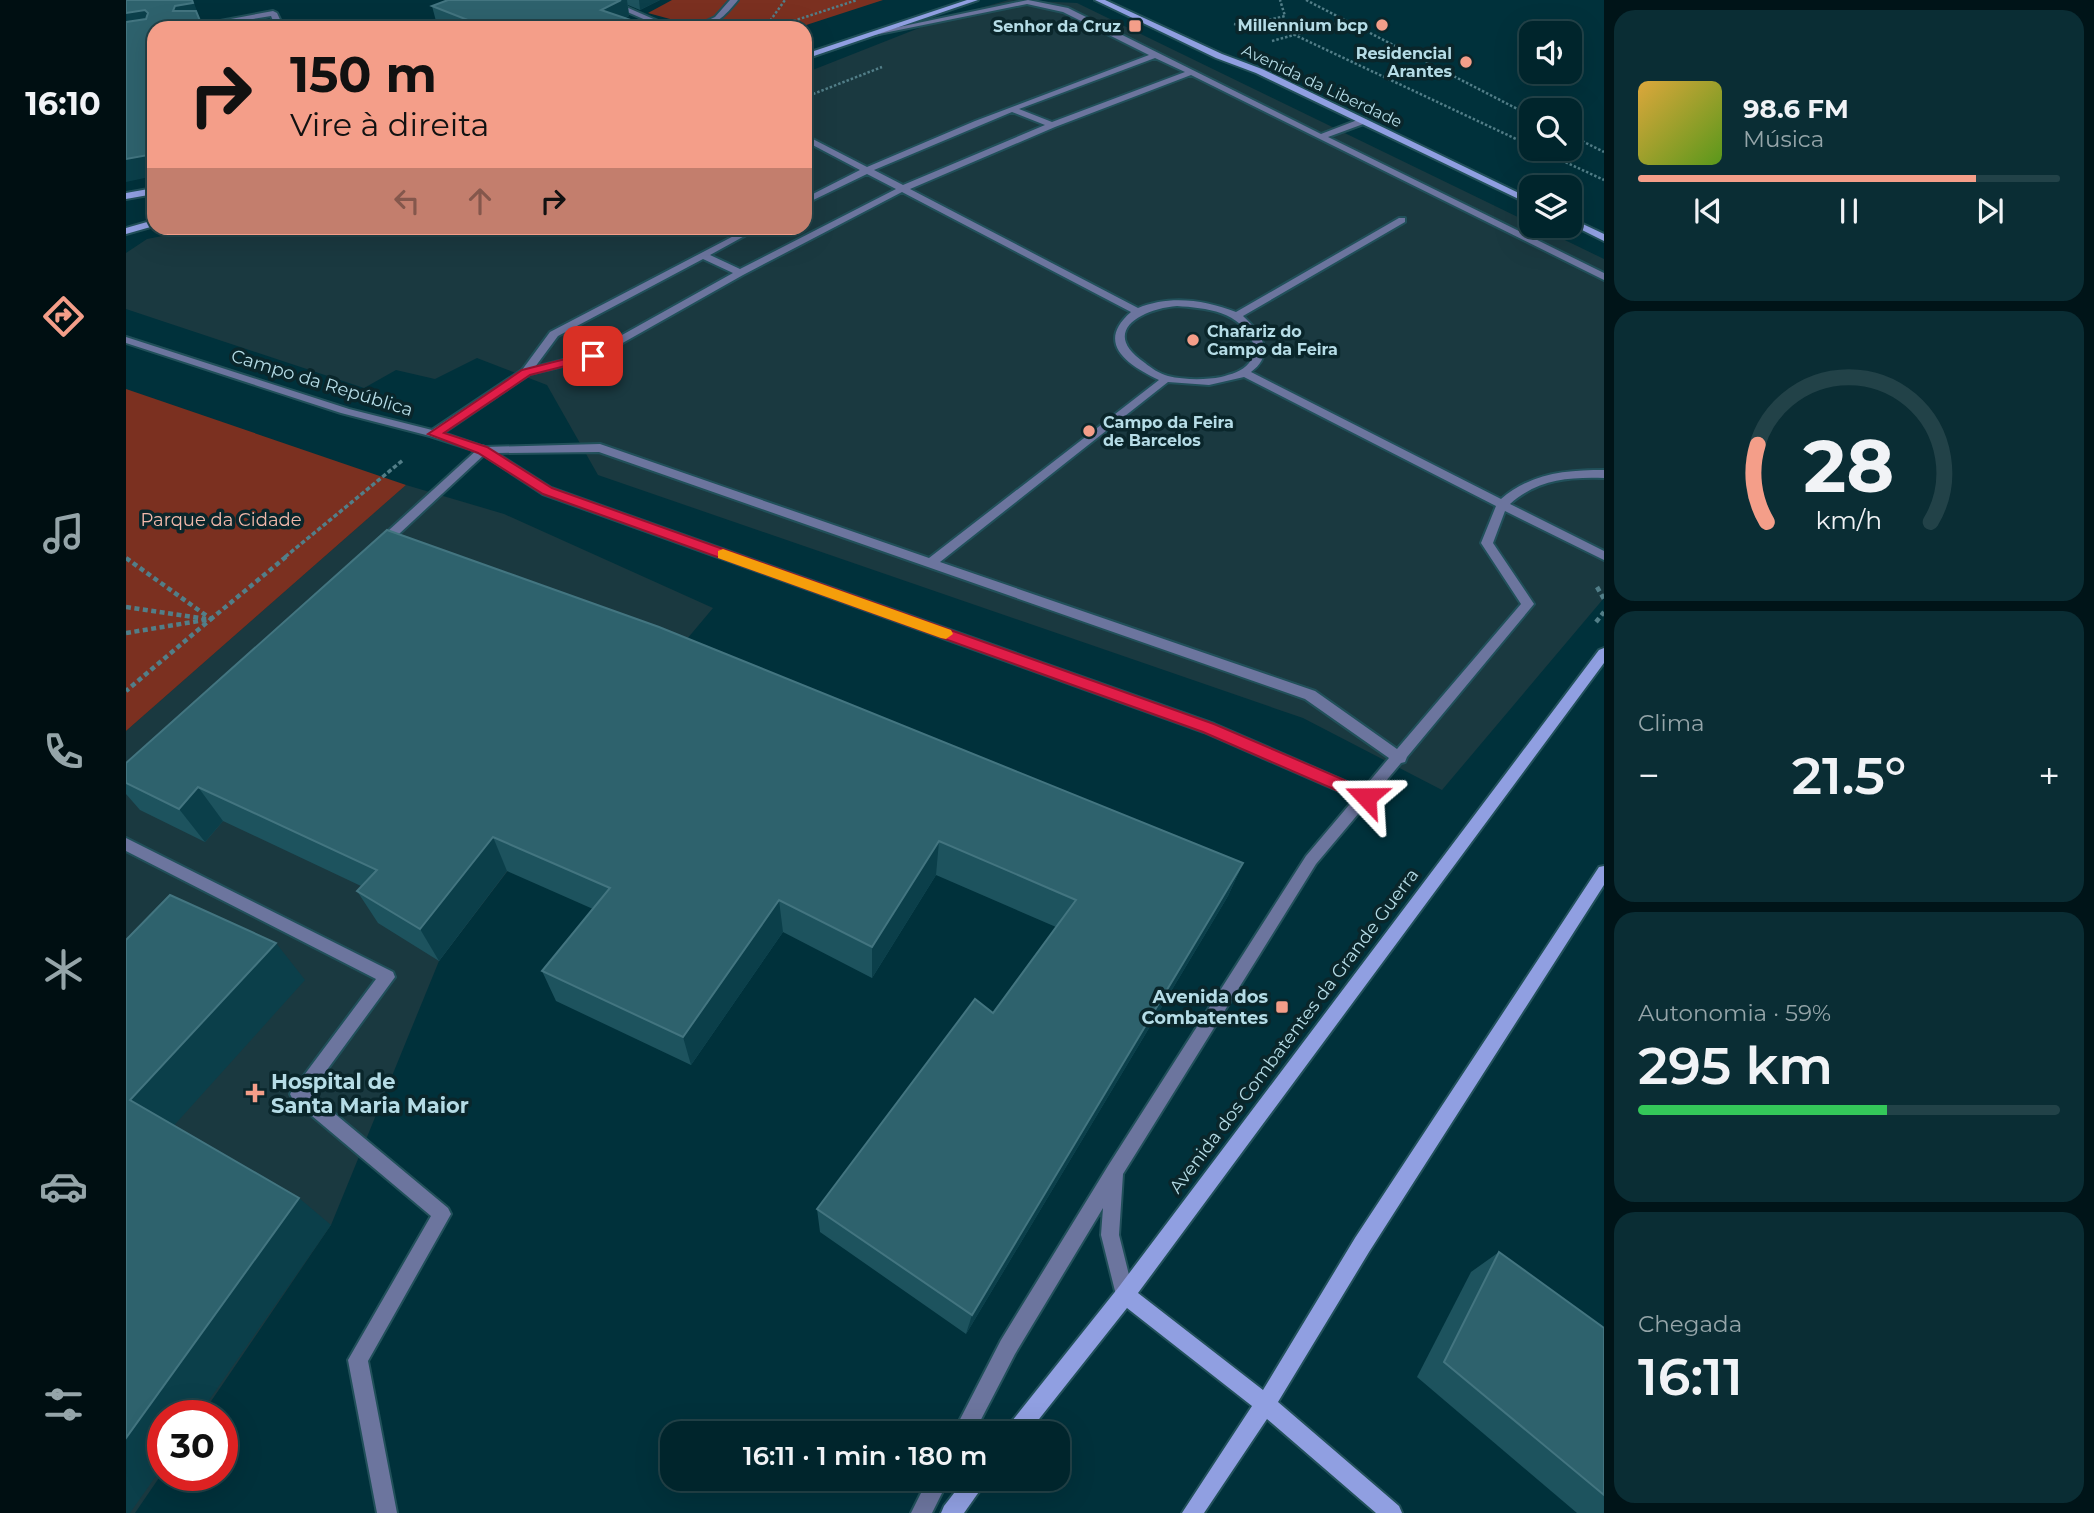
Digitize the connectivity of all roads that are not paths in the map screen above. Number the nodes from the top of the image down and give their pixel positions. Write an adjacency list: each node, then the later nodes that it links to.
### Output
1 (604, 0): 7 (street)
2 (734, 0): 8 (street)
3 (974, 0): 9 (main road)
4 (1099, 0): 14 (main road, Avenida da Liberdade)
5 (227, 21): 6 (street)
6 (277, 21)
7 (654, 21)
8 (713, 21)
9 (869, 34): 10 (main road); 11 (street)
10 (812, 54)
11 (1155, 55): 12 (street); 13 (street)
12 (1190, 72): 15 (street); 16 (street)
13 (1013, 108): 15 (street); 18 (street)
14 (1363, 121): 16 (street); 22 (main road, Avenida da Liberdade)
15 (1052, 125): 19 (street)
16 (1322, 136): 32 (street)
17 (812, 142): 18 (street)
18 (866, 169): 19 (street); 23 (street)
19 (902, 189): 31 (street); 33 (street)
20 (147, 192): 21 (main road)
21 (126, 196)
22 (1519, 196)
23 (812, 197)
24 (1402, 220): 34 (street)
25 (147, 225): 27 (main road)
26 (1582, 227): 29 (main road)
27 (126, 231)
28 (741, 235): 30 (street)
29 (1604, 237)
30 (702, 255): 31 (street); 36 (street)
31 (740, 273): 36 (street)
32 (1604, 277)
33 (1137, 312): 34 (street); 38 (street)
34 (1236, 316): 37 (street)
35 (126, 340): 39 (street, Campo da República)
36 (526, 372): 39 (street)
37 (1246, 374): 38 (street); 42 (street)
38 (1166, 379): 45 (street)
39 (434, 434): 40 (street, Campo da República)
40 (483, 450): 43 (street); 45 (street); 48 (street, Campo da República)
41 (1604, 474): 42 (street)
42 (1504, 504): 44 (street); 47 (street)
43 (371, 554)
44 (1604, 556)
45 (931, 563): 47 (street)
46 (1604, 653): 52 (main road, Avenida dos Combatentes da Grande Guerra)
47 (1400, 758): 48 (street)
48 (1366, 797): 51 (street)
49 (126, 844): 58 (street)
50 (1604, 872): 53 (main road)
51 (1114, 1172): 52 (street); 54 (street)
52 (1125, 1296): 53 (main road); 55 (main road, Avenida dos Combatentes da Grande Guerra)
53 (1265, 1404): 61 (main road); 62 (main road)
54 (968, 1421)
55 (1025, 1421)
56 (932, 1491): 59 (street)
57 (968, 1491): 60 (main road)
58 (387, 1513)
59 (920, 1513)
60 (951, 1513)
61 (1192, 1513)
62 (1392, 1513)

